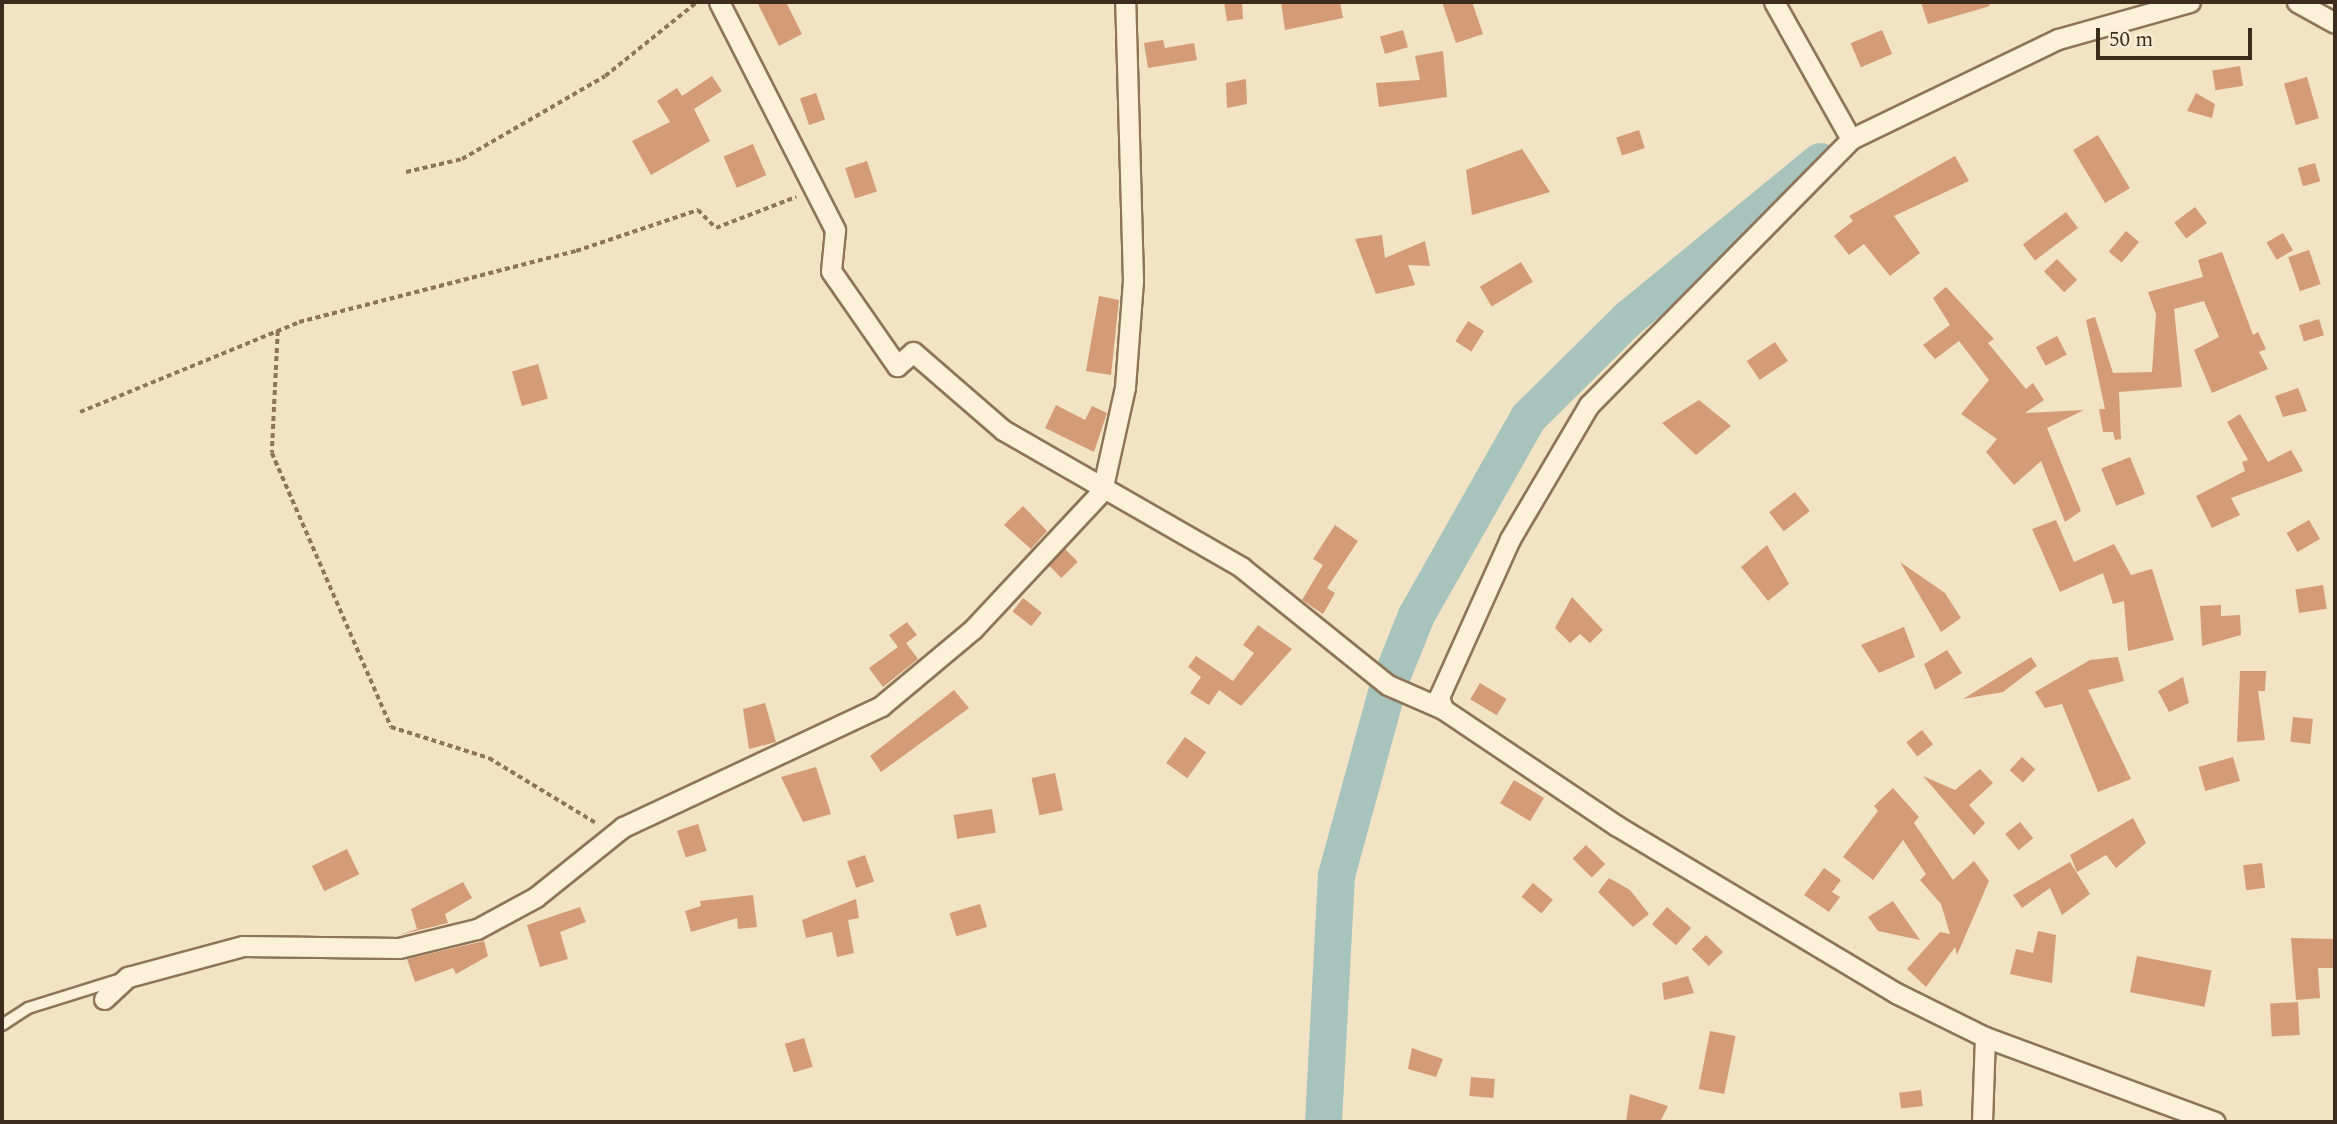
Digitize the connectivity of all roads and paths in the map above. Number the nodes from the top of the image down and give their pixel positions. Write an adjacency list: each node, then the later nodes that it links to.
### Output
1 (697, 2): 9 (path)
2 (719, 2): 10 (street)
3 (1125, 2): 13 (street)
4 (1774, 2): 8 (street)
5 (2190, 2): 8 (street)
6 (2297, 2): 7 (street)
7 (2335, 23)
8 (1851, 139): 14 (street)
9 (406, 172)
10 (814, 189): 11 (path); 13 (street)
11 (278, 331): 12 (path); 15 (path)
12 (80, 412)
13 (1102, 491): 14 (street); 15 (street)
14 (1443, 709): 19 (street)
15 (613, 833): 16 (street)
16 (128, 977): 17 (street); 18 (lane)
17 (104, 999)
18 (2, 1025)
19 (1985, 1037): 20 (street); 21 (street)
20 (1982, 1122)
21 (2215, 1122)

